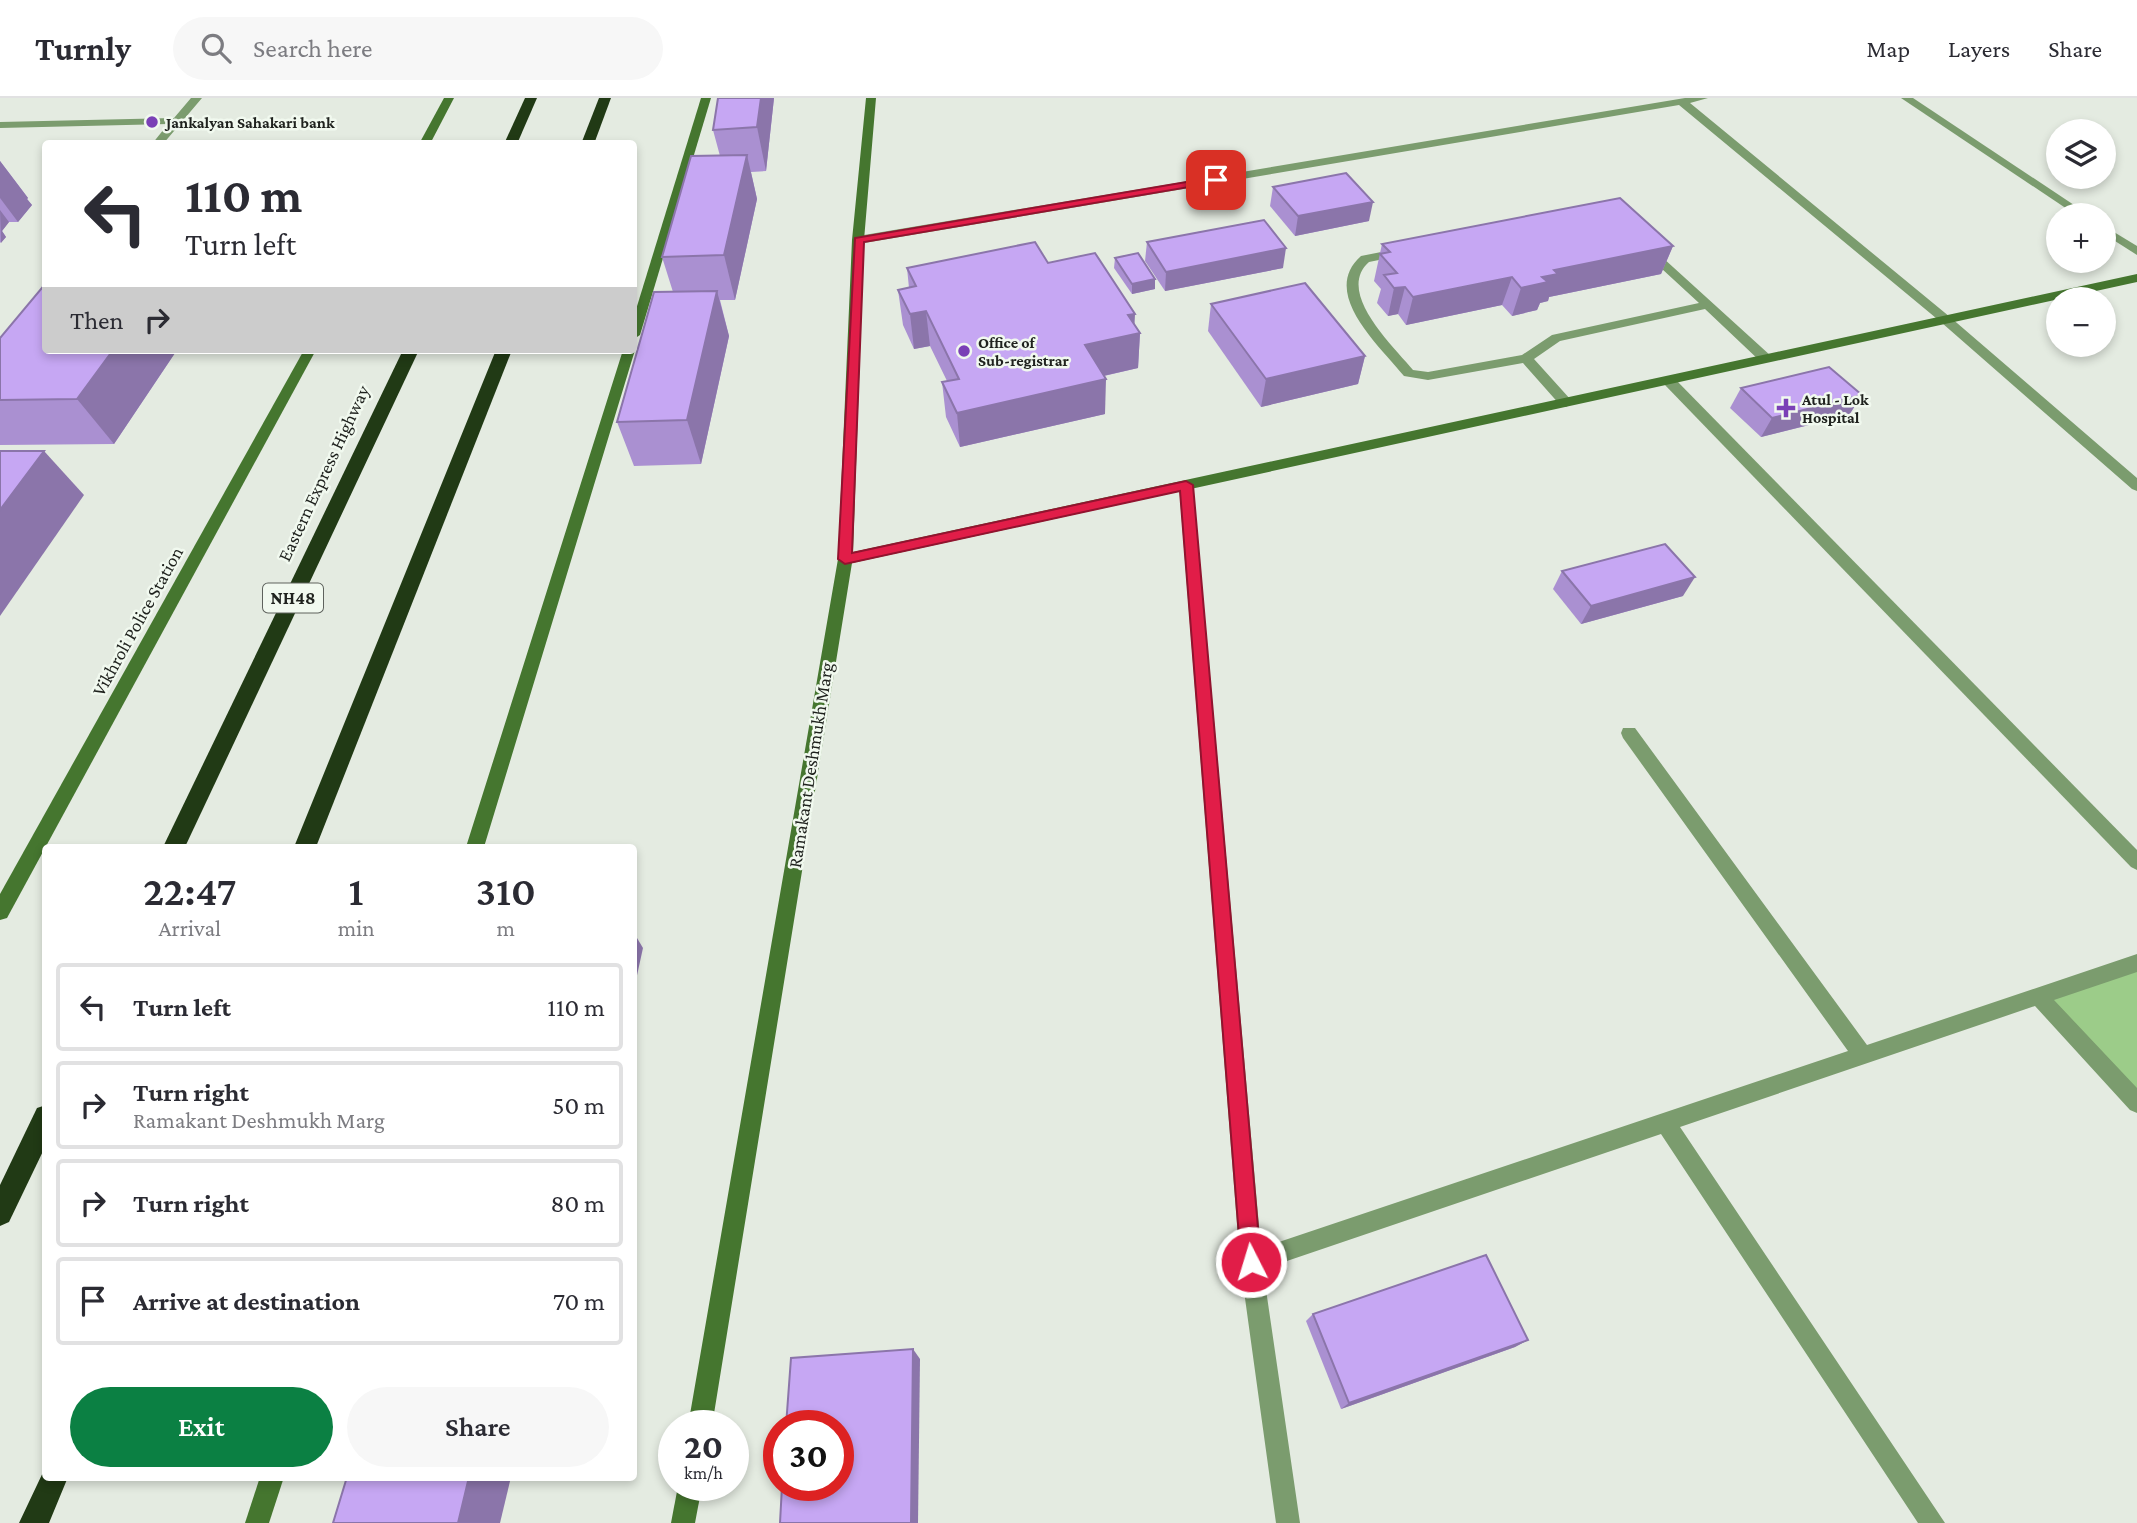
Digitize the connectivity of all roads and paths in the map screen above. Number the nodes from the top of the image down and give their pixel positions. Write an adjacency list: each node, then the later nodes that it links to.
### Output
1 (197, 98): 10 (street)
2 (449, 98): 13 (street)
3 (531, 98): 14 (highway)
4 (605, 98): 15 (highway)
5 (706, 98): 23 (street)
6 (871, 98): 18 (street, Ramakant Deshmukh Marg)
7 (1703, 98): 9 (street)
8 (1906, 98): 16 (street)
9 (1682, 102): 18 (street); 22 (street)
10 (175, 121): 11 (street); 12 (street)
11 (0, 125)
12 (160, 140)
13 (426, 140)
14 (512, 140)
15 (589, 140)
16 (2065, 203)
17 (2116, 237): 19 (street)
18 (858, 240): 34 (street, Ramakant Deshmukh Marg)
19 (2137, 251)
20 (2137, 278): 22 (street)
21 (1708, 305): 28 (street); 28 (street); 29 (street)
22 (1946, 320): 29 (street); 33 (street)
23 (637, 325)
24 (308, 354): 40 (street, Vikhroli Police Station)
25 (409, 354): 36 (highway, Eastern Express Highway / NH48)
26 (502, 354): 37 (highway)
27 (628, 354): 38 (street)
28 (1527, 358): 31 (street)
29 (1766, 359): 30 (street)
30 (1669, 381): 31 (street); 39 (street)
31 (1566, 403): 32 (street)
32 (1186, 485): 34 (street); 48 (street)
33 (2137, 486)
34 (845, 559): 49 (street, Ramakant Deshmukh Marg)
35 (1629, 733): 43 (street)
36 (175, 844)
37 (306, 844)
38 (476, 844)
39 (2137, 862)
40 (0, 912)
41 (2137, 963): 42 (street)
42 (2038, 996): 43 (street); 44 (street)
43 (1863, 1056): 45 (street)
44 (2137, 1103)
45 (1665, 1122): 48 (street); 57 (street)
46 (42, 1125): 47 (highway)
47 (0, 1213)
48 (1251, 1262): 56 (street)
49 (703, 1410)
50 (50, 1481): 53 (highway)
51 (271, 1481): 54 (street)
52 (688, 1501): 55 (street)
53 (34, 1523)
54 (257, 1523)
55 (684, 1523)
56 (1288, 1523)
57 (1933, 1523)

